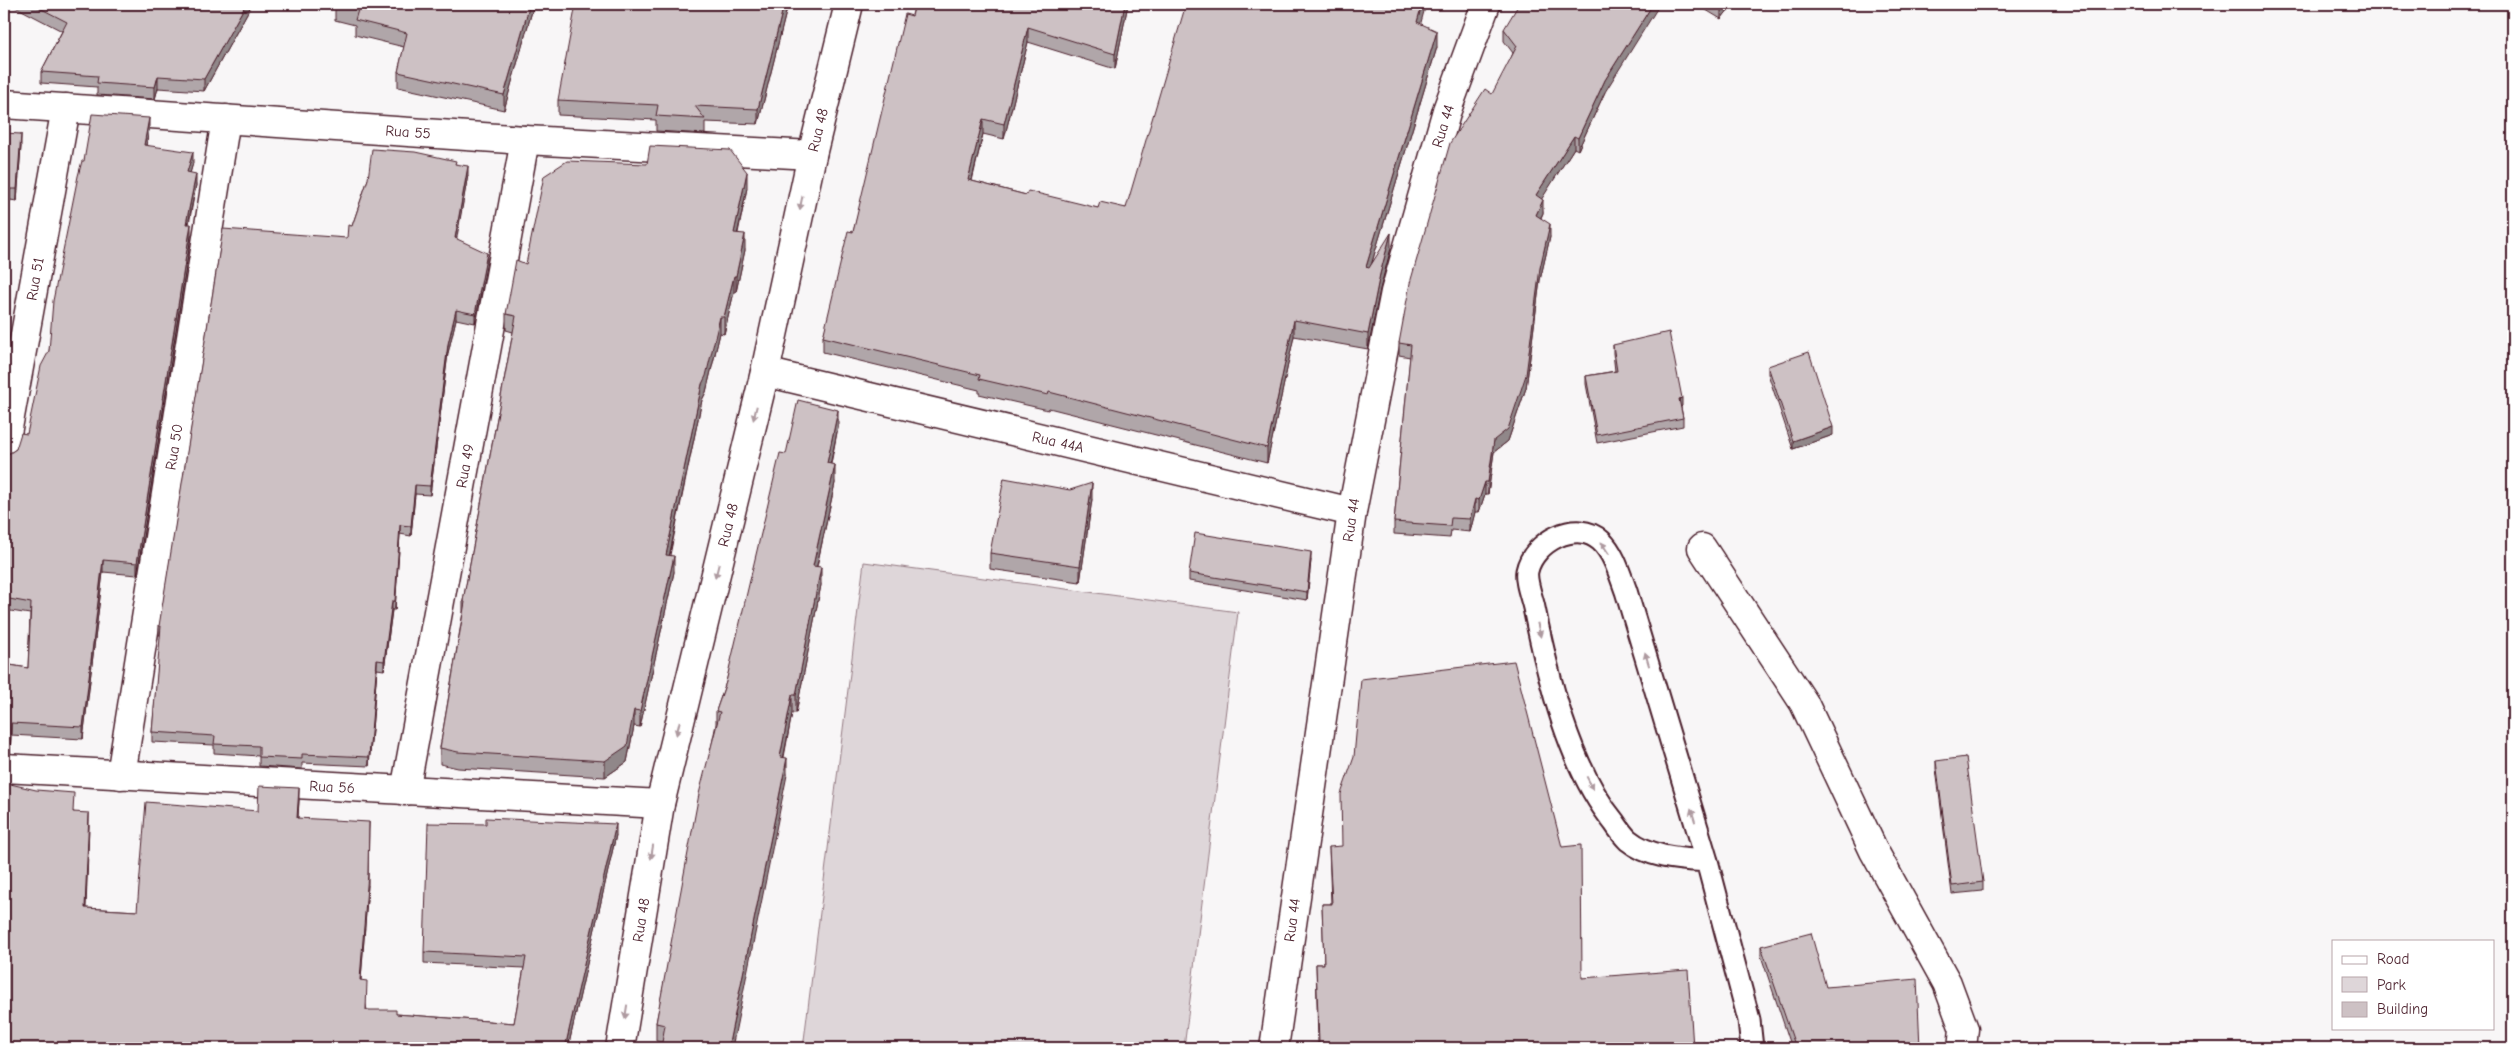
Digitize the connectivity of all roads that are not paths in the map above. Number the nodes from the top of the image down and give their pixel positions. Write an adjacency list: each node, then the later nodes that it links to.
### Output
1 (849, 4): 7 (street, Rua 48)
2 (1486, 4): 10 (street, Rua 44)
3 (4, 104): 4 (street, Rua 55)
4 (66, 108): 5 (street, Rua 55); 9 (street, Rua 51)
5 (226, 119): 6 (street, Rua 55); 13 (street, Rua 50)
6 (525, 140): 7 (street, Rua 55); 14 (street, Rua 49)
7 (812, 155): 8 (street, Rua 48, one-way to 8)
8 (765, 372): 10 (street, Rua 44A); 15 (street, Rua 48, one-way to 15)
9 (4, 450)
10 (1352, 512): 18 (street, Rua 44)
11 (1702, 548): 20 (street)
12 (4, 768): 13 (street, Rua 56)
13 (121, 775): 14 (street, Rua 56)
14 (405, 791): 15 (street, Rua 56)
15 (660, 804): 17 (street, Rua 48, one-way to 17)
16 (1707, 862): 16 (lane, one-way to 16); 19 (lane)
17 (620, 1048)
18 (1274, 1048)
19 (1752, 1048)
20 (1962, 1048)

